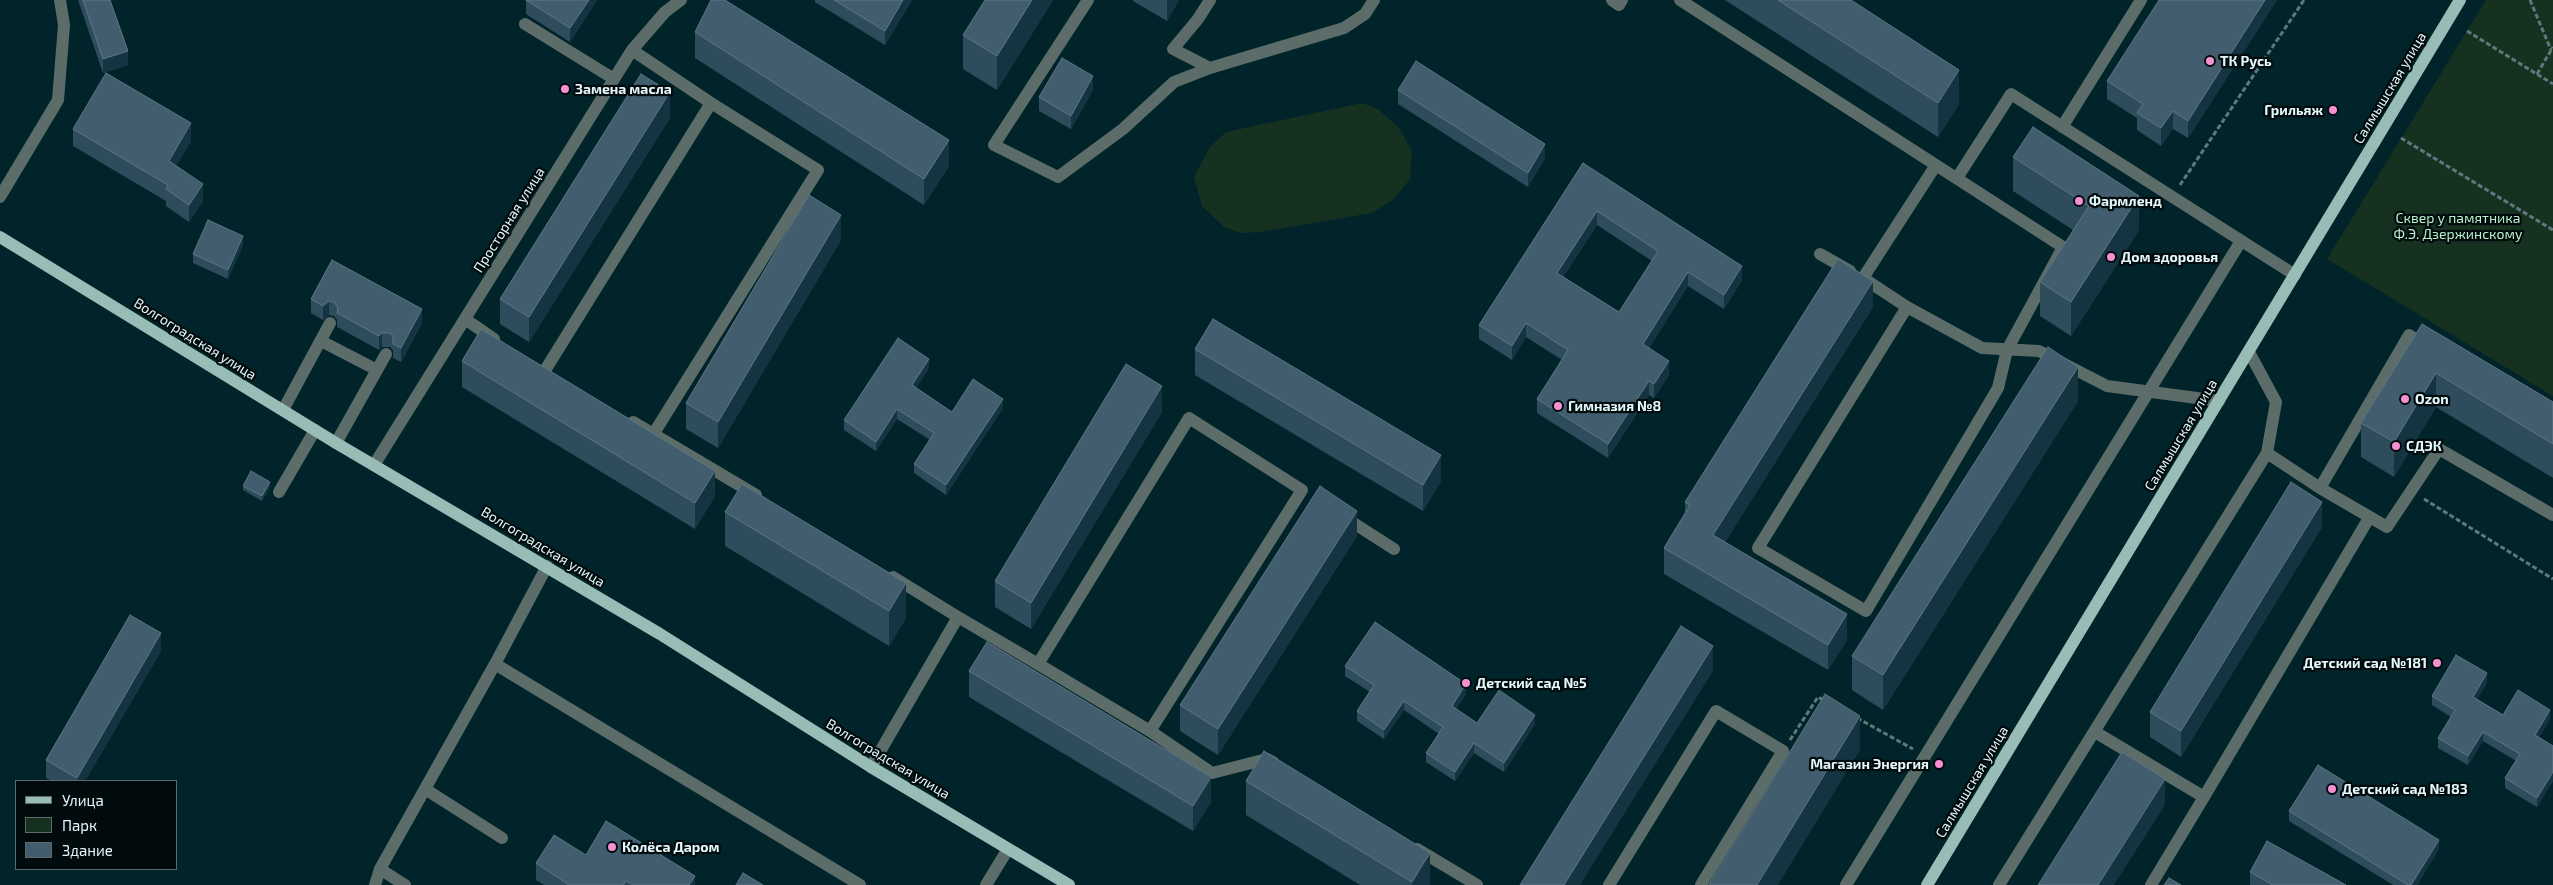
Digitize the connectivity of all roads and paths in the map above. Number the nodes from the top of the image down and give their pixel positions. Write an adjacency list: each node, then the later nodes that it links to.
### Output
1 (60, 0): 27 (street)
2 (682, 0): 16 (street, Просторная улица)
3 (1088, 0): 17 (street)
4 (1210, 0): 17 (street)
5 (1374, 0): 17 (street)
6 (1612, 0): 7 (street)
7 (1622, 0)
8 (1680, 0): 24 (street)
9 (2141, 0): 22 (street)
10 (2304, 0): 26 (path)
11 (2460, 0): 32 (main road, Салмышская улица)
12 (2530, 0): 15 (path)
13 (525, 24): 19 (street)
14 (2467, 31): 18 (path)
15 (2552, 48): 18 (path)
16 (632, 50): 19 (street, Просторная улица); 21 (street)
17 (1210, 68)
18 (2537, 74): 20 (path)
19 (614, 79): 35 (street, Просторная улица)
20 (2553, 84)
21 (711, 103): 44 (street); 50 (street)
22 (2062, 127): 25 (street); 26 (street)
23 (2401, 138): 28 (path)
24 (1936, 165): 25 (street); 33 (street)
25 (1957, 178): 39 (street)
26 (2173, 196): 30 (street)
27 (0, 197)
28 (2553, 230)
29 (0, 237): 47 (main road, Волгоградская улица)
30 (2241, 241): 32 (street); 45 (street)
31 (1820, 254): 33 (street)
32 (2295, 276): 41 (main road, Салмышская улица)
33 (1863, 278): 34 (street)
34 (1908, 306): 39 (street); 39 (street)
35 (465, 320): 38 (street); 53 (street, Просторная улица)
36 (330, 323): 37 (street)
37 (321, 341): 43 (street); 47 (street)
38 (504, 346)
39 (2007, 350): 45 (street)
40 (2435, 350): 54 (street)
41 (2250, 352): 46 (main road, Салмышская улица); 52 (street)
42 (386, 354): 43 (street)
43 (377, 370): 51 (street)
44 (544, 372)
45 (2147, 392): 46 (street); 73 (street)
46 (2219, 401): 91 (main road, Салмышская улица)
47 (283, 410): 49 (main road, Волгоградская улица)
48 (620, 414): 50 (street)
49 (315, 430): 51 (main road, Волгоградская улица); 56 (street)
50 (654, 434): 57 (street)
51 (336, 443): 53 (main road, Волгоградская улица)
52 (2267, 452): 54 (street); 71 (street)
53 (374, 465): 62 (main road, Волгоградская улица)
54 (2320, 488): 60 (street)
55 (2411, 491): 59 (street); 60 (street); 64 (path)
56 (279, 492)
57 (764, 500)
58 (1336, 511): 61 (street)
59 (2553, 515)
60 (2369, 518): 77 (street)
61 (1394, 549)
62 (548, 566): 66 (street); 74 (main road, Волгоградская улица)
63 (882, 571): 65 (street)
64 (2553, 579)
65 (958, 617): 67 (street); 74 (street)
66 (495, 664): 76 (street); 84 (street)
67 (1038, 664): 70 (street); 70 (street)
68 (1826, 702): 72 (path)
69 (1851, 715): 73 (path)
70 (1150, 731): 75 (street)
71 (2095, 732): 77 (street); 92 (street)
72 (1783, 751): 88 (street); 89 (street)
73 (1925, 756): 90 (street)
74 (871, 767): 80 (main road, Волгоградская улица)
75 (1284, 769)
76 (425, 789): 78 (street); 81 (street)
77 (2204, 797): 93 (street)
78 (502, 838)
79 (1410, 845): 87 (street)
80 (1008, 849): 85 (street); 86 (main road, Волгоградская улица)
81 (380, 869): 82 (street); 83 (street)
82 (375, 885)
83 (405, 885)
84 (860, 885)
85 (986, 885)
86 (1069, 885)
87 (1476, 885)
88 (1609, 885)
89 (1701, 885)
90 (1846, 885)
91 (1927, 885)
92 (1999, 885)
93 (2151, 885)

